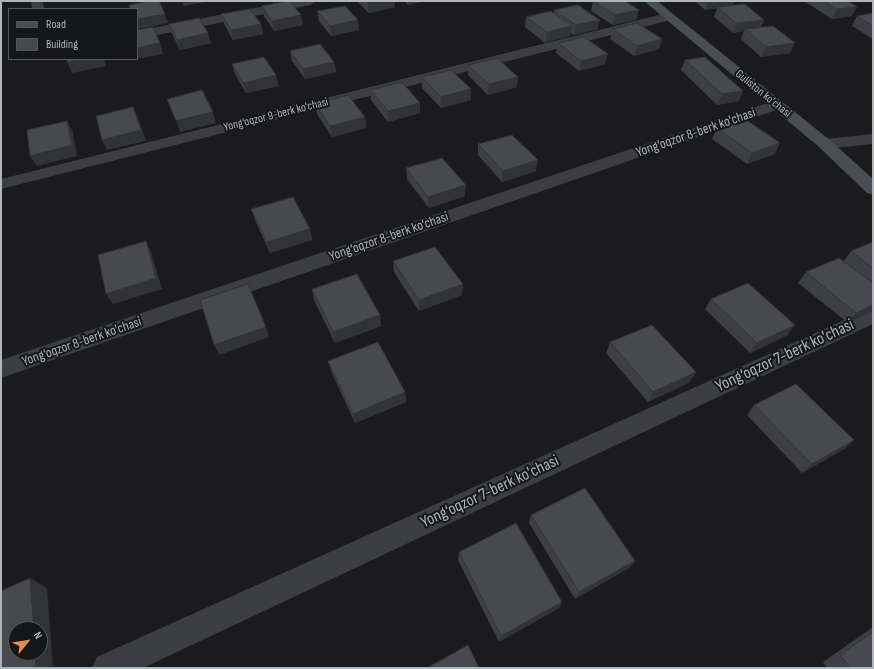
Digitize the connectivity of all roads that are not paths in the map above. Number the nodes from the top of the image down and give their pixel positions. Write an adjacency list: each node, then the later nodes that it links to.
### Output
1 (310, 1): 4 (street)
2 (650, 1): 3 (main road, Guliston ko'chasi)
3 (667, 17): 5 (main road, Guliston ko'chasi); 8 (street, Yong‘oqzor 9-berk ko'chasi)
4 (138, 35)
5 (777, 105): 7 (main road, Guliston ko'chasi); 11 (street, Yong‘oqzor 8-berk ko'chasi)
6 (873, 139): 7 (street)
7 (825, 144): 9 (main road, Guliston ko'chasi)
8 (1, 184)
9 (873, 189)
10 (873, 315): 12 (street, Yong‘oqzor 7-berk ko'chasi)
11 (1, 369)
12 (108, 668)

